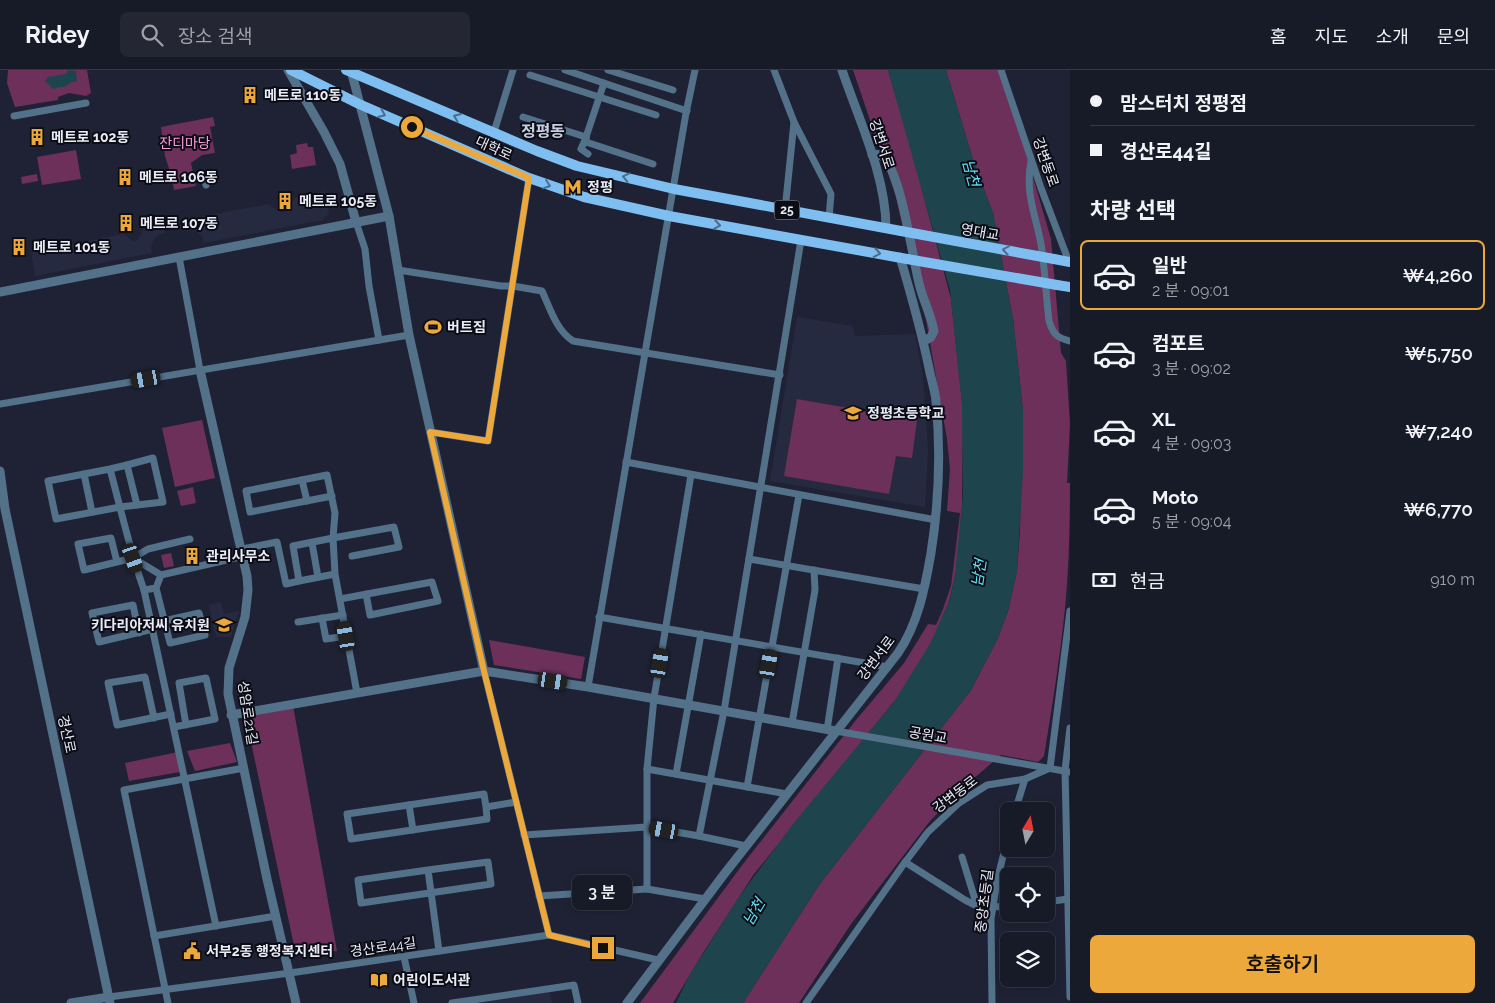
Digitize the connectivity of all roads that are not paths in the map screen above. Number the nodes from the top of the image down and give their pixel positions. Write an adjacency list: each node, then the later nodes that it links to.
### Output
1 (289, 70): 16 (main road, 대학로); 36 (street)
2 (513, 70): 22 (street)
3 (565, 70): 10 (street)
4 (608, 70): 13 (street)
5 (695, 70): 17 (street)
6 (774, 70): 21 (street)
7 (842, 70): 25 (street, 강변서로)
8 (1002, 70): 26 (street, 강변동로)
9 (350, 71): 16 (street); 22 (main road, 대학로 / 25, one-way to 9)
10 (584, 73): 12 (street)
11 (530, 75): 14 (street)
12 (604, 83): 14 (street); 17 (street)
13 (673, 90)
14 (599, 97): 19 (street); 23 (street)
15 (86, 103): 18 (street)
16 (359, 104): 29 (main road, 대학로, one-way to 29); 33 (street)
17 (687, 112): 31 (street)
18 (14, 116)
19 (656, 116)
20 (523, 117): 23 (street)
21 (794, 122): 32 (street); 35 (street)
22 (494, 132): 31 (main road, 대학로 / 25, one-way to 22)
23 (586, 137): 24 (street); 27 (street)
24 (588, 154)
25 (872, 155): 37 (street, 강변서로); 49 (street)
26 (1032, 159): 42 (street, 강변동로); 50 (street)
27 (653, 164)
28 (204, 176): 30 (street)
29 (529, 178): 34 (main road, 대학로, one-way to 34); 44 (street)
30 (206, 185)
31 (674, 189): 32 (main road, 대학로 / 25); 34 (street)
32 (785, 210): 35 (main road, 대학로 / 25)
33 (389, 216): 36 (street); 43 (street)
34 (669, 216): 39 (main road, 대학로, one-way to 39); 51 (street)
35 (829, 218): 37 (main road, 대학로 / 25)
36 (356, 222): 40 (street); 48 (street)
37 (886, 228): 38 (main road, 대학로 / 25)
38 (901, 231): 42 (main road, 영대교 / 25, one-way to 38, bridge)
39 (802, 240): 41 (main road, 대학로, one-way to 41); 53 (street)
40 (179, 257): 46 (street); 52 (street)
41 (904, 258): 45 (main road, bridge); 49 (street, 강변서로)
42 (1070, 262)
43 (398, 270): 44 (street); 47 (street)
44 (512, 286): 51 (street); 55 (street)
45 (1070, 287)
46 (0, 292)
47 (409, 335): 48 (street); 55 (street)
48 (379, 340): 52 (street)
49 (924, 341): 70 (street, 강변서로)
50 (1070, 341)
51 (646, 352): 53 (street); 56 (street)
52 (200, 370): 54 (street); 74 (street, 성암로21길)
53 (780, 374): 63 (street)
54 (0, 404)
55 (430, 432): 106 (street)
56 (626, 462): 61 (street); 92 (street)
57 (127, 465): 58 (street); 67 (street); 67 (street)
58 (110, 469): 60 (street); 68 (street)
59 (0, 471): 165 (street, 경산로)
60 (84, 474): 69 (street); 69 (street)
61 (691, 474): 63 (street); 96 (street)
62 (302, 480): 65 (street); 66 (street); 66 (street)
63 (760, 487): 64 (street); 77 (street)
64 (799, 495): 70 (street); 79 (street)
65 (332, 496): 66 (street); 71 (street)
66 (307, 501)
67 (137, 506): 68 (street)
68 (120, 507): 69 (street); 76 (street)
69 (92, 512)
70 (936, 520): 86 (street, 강변서로)
71 (333, 538): 73 (street); 75 (street); 81 (street)
72 (190, 539): 76 (street)
73 (312, 543): 83 (street); 84 (street)
74 (243, 552): 82 (street); 84 (street); 113 (street, 성암로21길)
75 (352, 556)
76 (133, 558): 78 (street); 82 (street); 87 (street)
77 (749, 559): 79 (street); 101 (street)
78 (117, 562): 78 (street)
79 (787, 566): 80 (street); 102 (street)
80 (814, 570): 86 (street); 103 (street)
81 (335, 574): 83 (street); 89 (street)
82 (161, 576): 85 (street)
83 (318, 578): 84 (street)
84 (299, 582)
85 (156, 588): 87 (street); 94 (street)
86 (924, 589): 105 (street, 강변서로)
87 (144, 590): 97 (street)
88 (366, 594): 88 (street); 89 (street)
89 (340, 599): 91 (street)
90 (1070, 611): 123 (street)
91 (343, 615): 93 (street); 100 (street)
92 (599, 617): 96 (street); 107 (street)
93 (322, 618): 95 (street); 100 (street)
94 (164, 621): 94 (street)
95 (298, 622)
96 (666, 628): 99 (street); 109 (street)
97 (152, 630): 98 (street); 112 (street)
98 (139, 633): 98 (street)
99 (701, 634): 101 (street); 110 (street)
100 (346, 636): 108 (street)
101 (735, 640): 102 (street); 111 (street)
102 (772, 647): 103 (street); 115 (street)
103 (804, 652): 104 (street); 116 (street)
104 (838, 658): 105 (street); 120 (street)
105 (888, 667): 121 (street, 강변서로)
106 (484, 671): 107 (street); 108 (street); 132 (street)
107 (588, 687): 109 (street)
108 (356, 693): 113 (street)
109 (654, 698): 110 (street); 124 (street)
110 (689, 705): 111 (street); 126 (street)
111 (724, 711): 115 (street); 129 (street)
112 (171, 714): 114 (street); 118 (street)
113 (231, 715): 122 (street, 성암로21길)
114 (154, 718): 114 (street)
115 (760, 718): 116 (street); 130 (street)
116 (792, 723): 120 (street)
117 (186, 725): 117 (street); 118 (street)
118 (174, 727): 127 (street)
119 (1070, 728): 125 (street)
120 (826, 730): 121 (street)
121 (836, 731): 123 (street, 공원교); 131 (street, 강변서로)
122 (244, 768): 127 (street); 155 (street, 성암로21길)
123 (1050, 768): 125 (street, 공원교); 128 (street, 강변동로)
124 (647, 769): 126 (street); 136 (street)
125 (1068, 771): 144 (street)
126 (676, 774): 129 (street)
127 (185, 779): 156 (street); 158 (street)
128 (1024, 779): 133 (street); 143 (street, 강변동로)
129 (710, 780): 130 (street); 139 (street)
130 (748, 787): 131 (street)
131 (787, 794): 140 (street, 강변서로)
132 (516, 802): 135 (street); 138 (street)
133 (1018, 802)
134 (410, 805): 135 (street); 137 (street); 137 (street)
135 (486, 807): 137 (street)
136 (647, 827): 138 (street); 139 (street); 146 (street)
137 (413, 830)
138 (524, 835): 148 (street)
139 (699, 836): 140 (street)
140 (746, 846): 149 (street, 강변서로)
141 (962, 857): 152 (street)
142 (1003, 858): 153 (street, 중앙초등길)
143 (906, 862): 152 (street); 173 (street, 강변동로)
144 (1069, 864): 150 (street)
145 (428, 870): 147 (street); 147 (street); 147 (street)
146 (647, 888): 148 (street); 149 (street)
147 (431, 893): 159 (street)
148 (539, 896): 157 (street)
149 (705, 899): 161 (street, 강변서로)
150 (1068, 899): 151 (street); 164 (street)
151 (1055, 901)
152 (977, 906): 153 (street)
153 (993, 907): 154 (street); 174 (street, 중앙초등길)
154 (1000, 907)
155 (276, 916): 156 (street); 162 (street, 성암로21길)
156 (216, 926): 158 (street)
157 (549, 935): 159 (street, 경산로44길); 161 (street, 경산로44길)
158 (154, 936): 163 (street)
159 (439, 951): 160 (street, 경산로44길)
160 (404, 957): 162 (street, 경산로44길); 169 (street)
161 (658, 960): 172 (street, 강변서로)
162 (290, 973): 163 (street, 경산로44길); 168 (street, 성암로21길)
163 (165, 990): 165 (street, 경산로44길); 167 (street)
164 (1070, 997)
165 (109, 1000): 166 (street)
166 (71, 1003)
167 (168, 1003)
168 (296, 1003)
169 (414, 1003)
170 (452, 1003): 171 (street)
171 (578, 1003)
172 (627, 1003)
173 (806, 1003)
174 (992, 1003)

